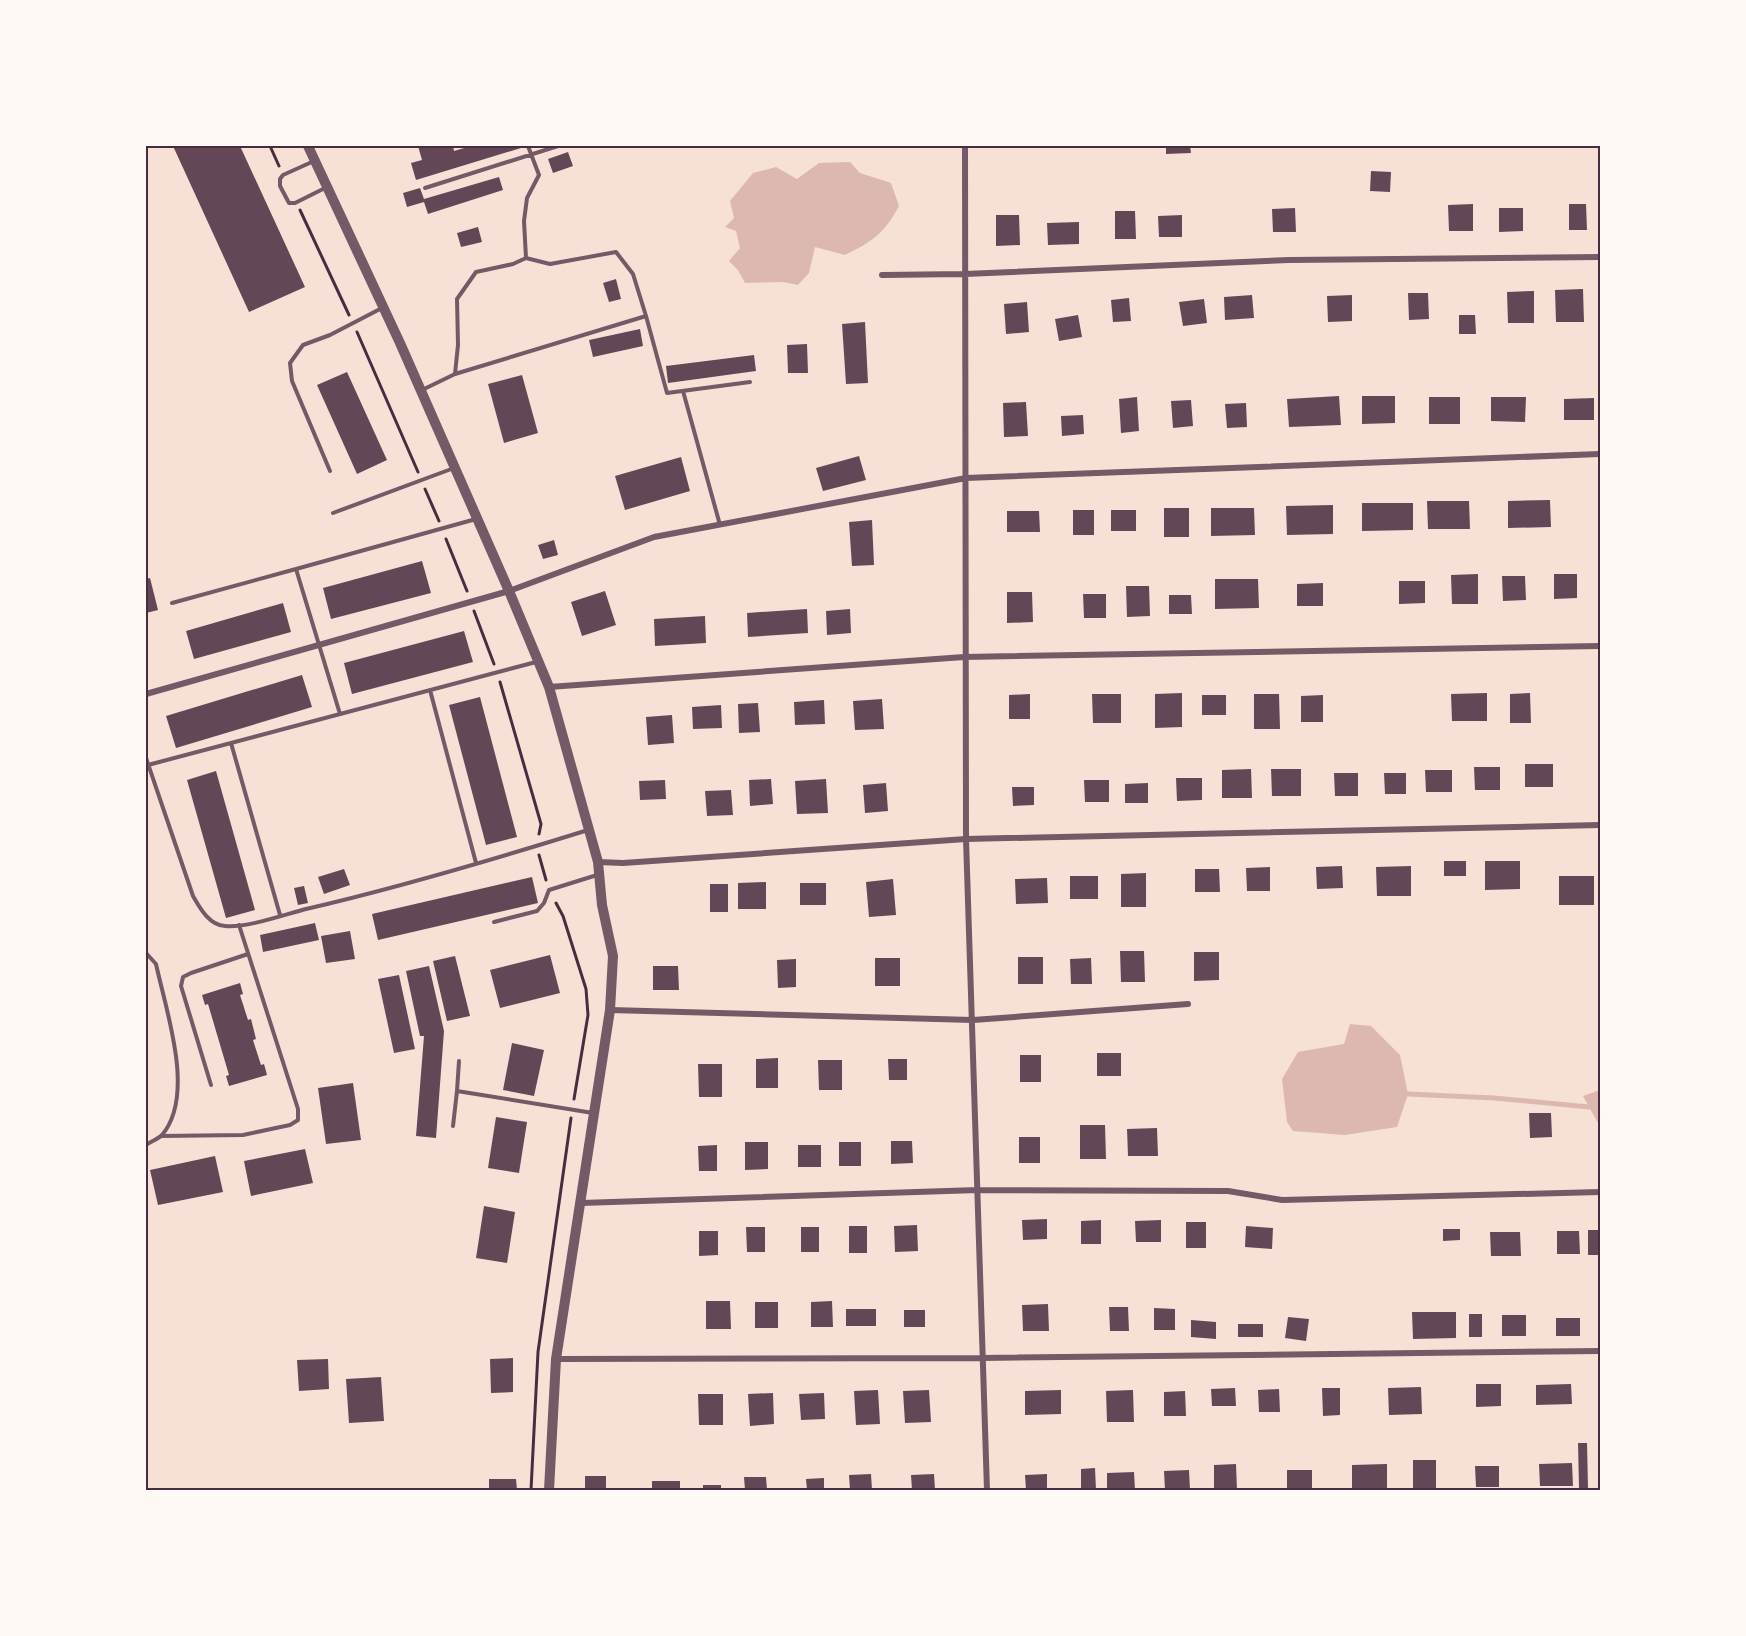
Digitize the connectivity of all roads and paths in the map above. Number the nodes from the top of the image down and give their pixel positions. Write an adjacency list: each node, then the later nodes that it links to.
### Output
1 (270, 146): 8 (path)
2 (308, 146): 7 (street)
3 (528, 146): 6 (lane)
4 (558, 146): 6 (lane)
5 (965, 146): 14 (street)
6 (532, 155): 10 (lane); 13 (lane)
7 (315, 161): 8 (lane); 9 (street)
8 (283, 175): 11 (lane)
9 (328, 187): 11 (lane); 16 (street)
10 (425, 188)
11 (296, 202): 18 (path)
12 (1600, 257): 14 (street)
13 (526, 258): 17 (lane); 19 (lane)
14 (965, 274): 15 (street); 26 (street)
15 (882, 275)
16 (383, 307): 18 (lane); 21 (street)
17 (646, 316): 19 (lane); 22 (lane)
18 (353, 323): 25 (lane); 27 (path)
19 (455, 374): 21 (lane)
20 (750, 382): 22 (lane)
21 (421, 391): 24 (street)
22 (683, 391): 30 (lane)
23 (1600, 454): 26 (street)
24 (455, 468): 27 (lane); 29 (street)
25 (330, 471)
26 (966, 478): 30 (street); 38 (street)
27 (421, 480): 28 (lane); 31 (path)
28 (333, 513)
29 (477, 518): 31 (lane); 33 (street)
30 (720, 525): 33 (street)
31 (441, 528): 32 (lane); 34 (path)
32 (296, 569): 35 (lane); 36 (lane)
33 (509, 591): 34 (street); 39 (street)
34 (471, 601): 36 (street); 40 (path)
35 (172, 603)
36 (319, 645): 43 (street); 44 (lane)
37 (1600, 646): 38 (street)
38 (964, 657): 41 (street); 50 (street)
39 (538, 661): 40 (lane); 41 (street)
40 (496, 672): 42 (lane); 51 (path)
41 (549, 687): 49 (street)
42 (430, 690): 44 (lane); 53 (lane)
43 (146, 694)
44 (340, 714): 45 (lane)
45 (231, 743): 47 (lane); 56 (lane)
46 (146, 758): 47 (lane)
47 (148, 765): 58 (lane)
48 (1600, 825): 50 (street)
49 (589, 830): 51 (lane); 52 (street)
50 (966, 838): 52 (street); 63 (street)
51 (537, 846): 53 (lane); 55 (path)
52 (598, 862): 54 (street)
53 (476, 863): 56 (lane)
54 (599, 875): 55 (lane); 62 (street)
55 (549, 890): 57 (lane); 67 (path)
56 (280, 916): 58 (lane)
57 (494, 921)
58 (239, 925): 60 (lane)
59 (146, 953): 70 (lane)
60 (248, 954): 65 (lane); 70 (lane)
61 (1188, 1004): 63 (street)
62 (610, 1010): 63 (street); 68 (street)
63 (973, 1020): 72 (street)
64 (459, 1061): 66 (lane)
65 (211, 1085)
66 (457, 1091): 67 (lane); 69 (lane)
67 (572, 1110): 68 (lane); 78 (path)
68 (594, 1113): 74 (street)
69 (453, 1125)
70 (161, 1136): 71 (lane)
71 (146, 1145)
72 (978, 1190): 73 (street); 74 (street); 76 (street)
73 (1600, 1192)
74 (581, 1203): 77 (street)
75 (1600, 1351): 76 (street)
76 (982, 1358): 77 (street); 80 (street)
77 (556, 1359): 79 (street)
78 (531, 1491)
79 (549, 1491)
80 (987, 1491)

